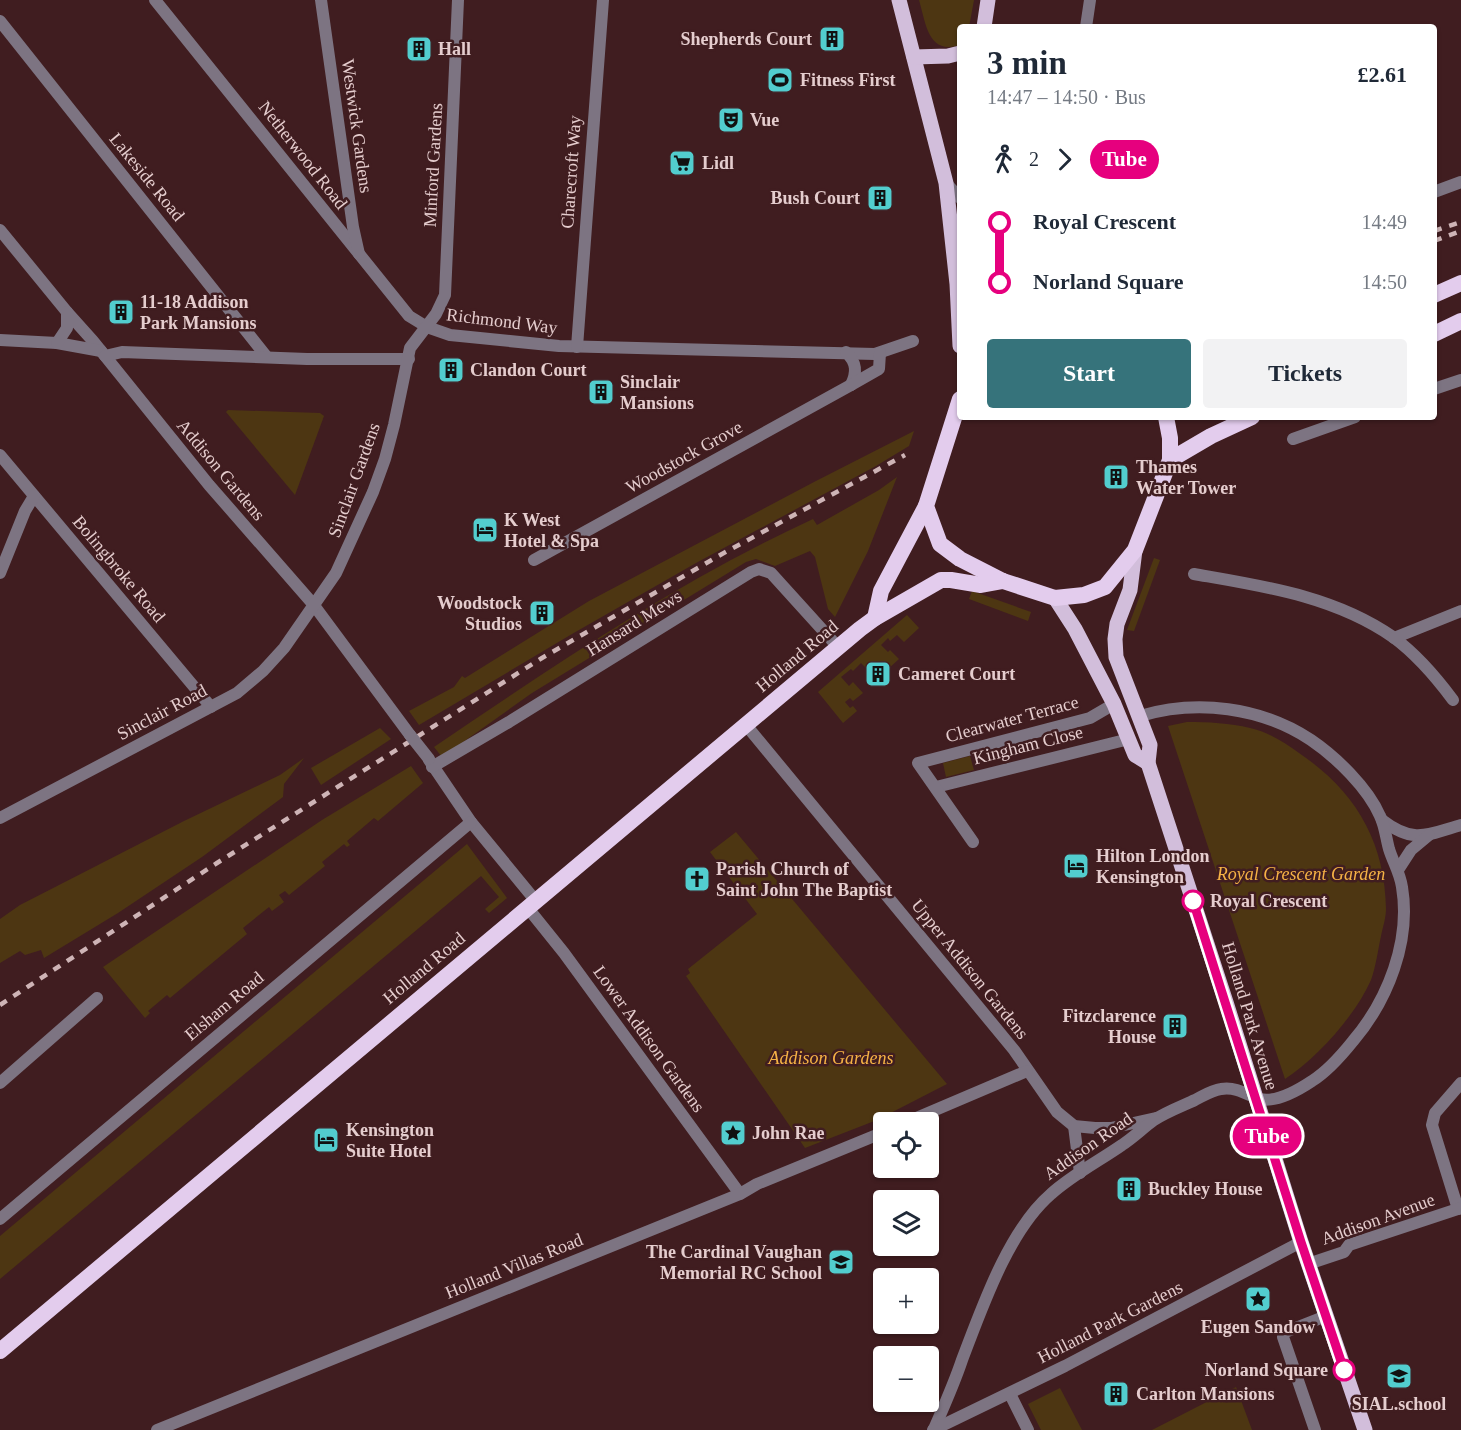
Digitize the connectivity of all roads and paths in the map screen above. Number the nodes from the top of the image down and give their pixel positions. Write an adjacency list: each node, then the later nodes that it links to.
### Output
1 (155, 0): 18 (street, Netherwood Road)
2 (321, 0): 18 (street, Westwick Gardens)
3 (458, 0): 24 (street, Minford Gardens)
4 (603, 0): 29 (street, Charecroft Way)
5 (899, 0): 12 (main road)
6 (988, 0): 9 (main road)
7 (1089, 0): 10 (street)
8 (0, 21): 33 (street, Lakeside Road)
9 (984, 24)
10 (1086, 24)
11 (957, 54): 12 (main road)
12 (914, 57): 14 (main road)
13 (1461, 182): 15 (street)
14 (946, 183): 16 (street); 19 (main road)
15 (1437, 191)
16 (957, 195)
17 (0, 230): 22 (street, Addison Gardens)
18 (360, 257): 24 (street, Netherwood Road)
19 (957, 284)
20 (1461, 285): 21 (highway)
21 (1437, 295)
22 (67, 312): 28 (street); 32 (street, Addison Gardens)
23 (1461, 321): 25 (highway)
24 (427, 327): 29 (street, Richmond Way); 34 (street, Richmond Way)
25 (1437, 333)
26 (0, 340): 28 (street)
27 (913, 341): 31 (street, Richmond Way)
28 (57, 343): 32 (street)
29 (578, 347): 30 (street, Richmond Way)
30 (846, 352): 31 (street, Richmond Way); 36 (street)
31 (880, 353): 36 (street, Woodstock Grove)
32 (103, 354): 33 (street); 53 (street, Addison Gardens)
33 (266, 356): 34 (street)
34 (409, 358): 53 (street, Sinclair Gardens)
35 (1461, 380): 37 (street)
36 (851, 385): 48 (street, Woodstock Grove)
37 (1437, 388)
38 (957, 408): 46 (highway)
39 (1167, 420): 44 (highway)
40 (1246, 420): 44 (highway)
41 (1347, 420): 42 (street)
42 (1293, 440)
43 (0, 454): 45 (street, Bolingbroke Road)
44 (1170, 460): 47 (highway)
45 (34, 496): 49 (street); 60 (street, Bolingbroke Road)
46 (926, 506): 51 (highway); 55 (highway)
47 (1135, 550): 52 (highway); 61 (main road, Holland Park Avenue)
48 (534, 560)
49 (0, 573)
50 (1194, 574): 56 (street)
51 (1003, 581): 52 (highway); 55 (highway, Holland Road)
52 (1055, 598): 59 (main road, Holland Park Avenue)
53 (313, 604): 60 (street, Sinclair Road); 63 (street, Addison Gardens)
54 (1461, 611): 56 (street)
55 (875, 618): 57 (highway, Holland Road)
56 (1394, 638): 58 (street)
57 (838, 647): 62 (highway, Holland Road); 65 (street, Hansard Mews)
58 (1453, 700)
59 (1114, 704): 64 (main road, Holland Park Avenue); 67 (street, Clearwater Terrace)
60 (210, 707): 68 (street, Sinclair Road)
61 (1140, 716): 66 (main road, Holland Park Avenue); 69 (street)
62 (746, 725): 75 (highway, Holland Road); 77 (street, Upper Addison Gardens)
63 (410, 735): 65 (street, Lower Addison Gardens, bridge)
64 (1128, 739): 66 (main road, Holland Park Avenue); 67 (street, Kingham Close)
65 (430, 763): 70 (street, Lower Addison Gardens)
66 (1148, 763): 80 (main road, Holland Park Avenue)
67 (936, 787): 73 (street)
68 (0, 818)
69 (1382, 820): 72 (street); 74 (street)
70 (471, 822): 75 (street, Lower Addison Gardens); 88 (street, Elsham Road)
71 (1461, 825): 72 (street)
72 (1429, 835): 74 (street)
73 (974, 842)
74 (1398, 870): 80 (street)
75 (531, 904): 86 (street, Lower Addison Gardens); 92 (highway, Holland Road)
76 (98, 998): 78 (street)
77 (1027, 1071): 81 (street); 83 (street, Upper Addison Gardens)
78 (0, 1083)
79 (1461, 1083): 87 (street)
80 (1255, 1098): 82 (street, Addison Road); 89 (main road, Holland Park Avenue)
81 (931, 1112)
82 (1156, 1118): 83 (street); 85 (street, Addison Road)
83 (1074, 1126): 85 (street)
84 (873, 1137): 86 (street, Holland Villas Road)
85 (1080, 1173): 95 (street, Addison Road)
86 (740, 1194): 94 (street, Holland Villas Road)
87 (1459, 1209): 90 (street, Addison Avenue)
88 (0, 1219)
89 (1301, 1242): 90 (main road, Holland Park Avenue); 93 (street, Holland Park Gardens)
90 (1308, 1264): 91 (main road, Holland Park Avenue)
91 (1326, 1316): 97 (street); 98 (main road, Holland Park Avenue)
92 (0, 1351)
93 (1010, 1394): 95 (street, Holland Park Gardens); 96 (street)
94 (157, 1430)
95 (934, 1430)
96 (1028, 1430)
97 (1315, 1430)
98 (1365, 1430)

